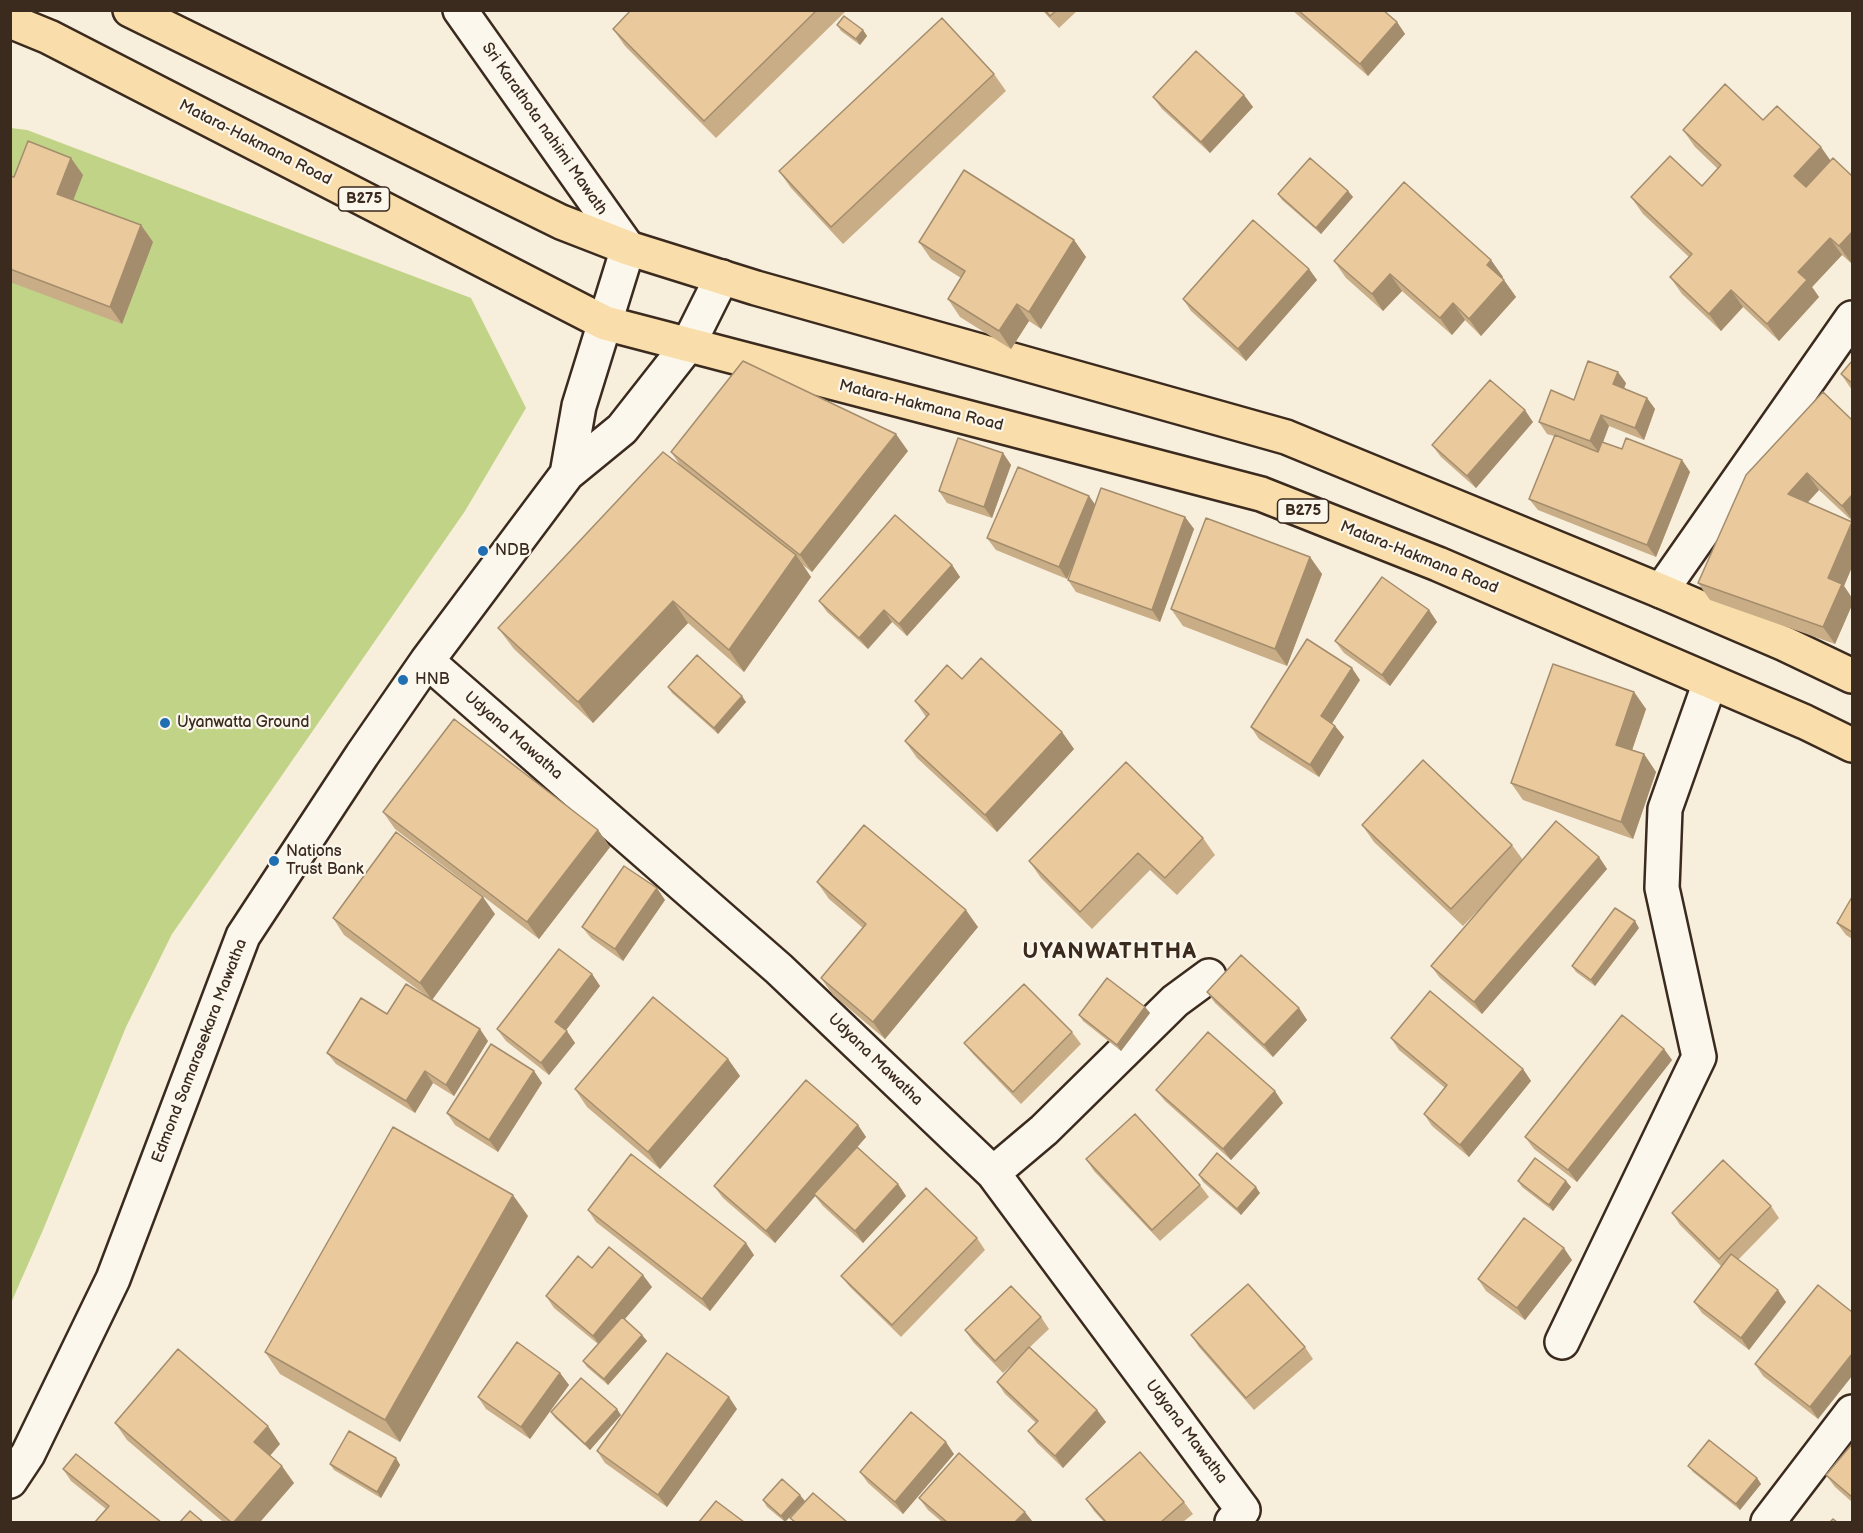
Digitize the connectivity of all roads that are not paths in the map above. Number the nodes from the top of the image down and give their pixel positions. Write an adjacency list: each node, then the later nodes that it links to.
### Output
1 (130, 10): 4 (main road)
2 (460, 10): 4 (street, Sri Karathota nahimi Mawath)
3 (10, 21): 7 (main road, Matara-Hakmana Road / B275)
4 (628, 248): 5 (main road); 7 (street, Edmond Samarasekara Mawatha)
5 (722, 278): 8 (street, Edmond Samarasekara Mawatha); 10 (main road)
6 (1852, 318): 10 (street)
7 (605, 323): 8 (main road, Matara-Hakmana Road / B275); 9 (street, Edmond Samarasekara Mawatha)
8 (688, 345): 9 (street, Edmond Samarasekara Mawatha); 13 (main road, Matara-Hakmana Road / B275)
9 (567, 474): 11 (street, Edmond Samarasekara Mawatha)
10 (1661, 591): 12 (main road)
11 (427, 661): 16 (street, Udyana Mawatha); 19 (street, Edmond Samarasekara Mawatha)
12 (1852, 676)
13 (1710, 682): 14 (main road, Matara-Hakmana Road / B275); 17 (street)
14 (1852, 745)
15 (1209, 976): 16 (street)
16 (993, 1173): 20 (street, Udyana Mawatha)
17 (1562, 1342)
18 (1852, 1412): 21 (street)
19 (10, 1481)
20 (1232, 1522)
21 (1768, 1522)

